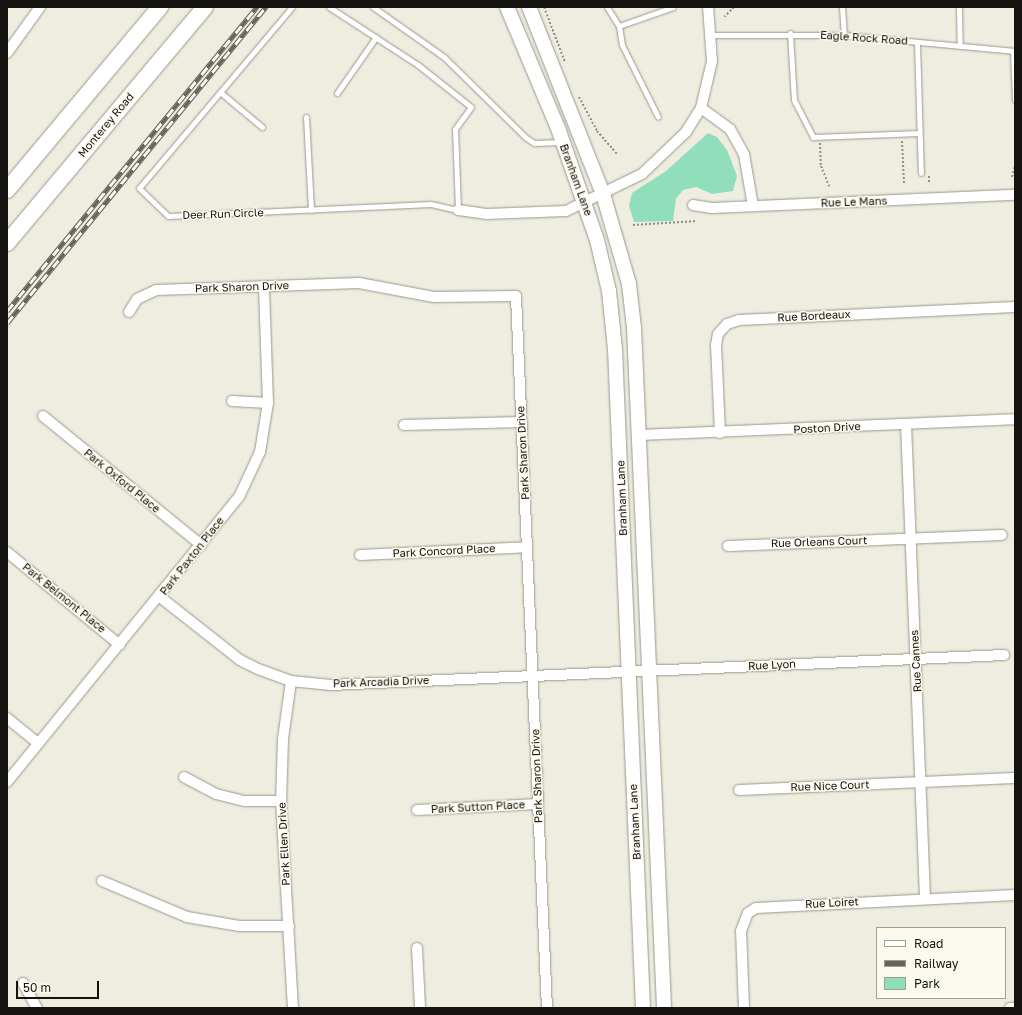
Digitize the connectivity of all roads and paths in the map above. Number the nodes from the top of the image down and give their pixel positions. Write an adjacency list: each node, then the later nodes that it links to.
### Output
1 (40, 7): 25 (street)
2 (160, 7): 45 (main road)
3 (205, 7): 55 (main road, Monterey Road)
4 (292, 7): 27 (lane, Deer Run Circle)
5 (329, 7): 21 (lane)
6 (373, 7): 38 (lane)
7 (507, 7): 38 (main road, Branham Lane)
8 (529, 7): 46 (main road, Branham Lane)
9 (544, 7): 26 (path)
10 (607, 7): 17 (lane)
11 (673, 7): 17 (lane)
12 (708, 7): 19 (street, Deer Run Circle)
13 (734, 7): 16 (path)
14 (842, 7): 20 (lane)
15 (959, 7): 23 (lane)
16 (724, 17)
17 (619, 26): 33 (lane)
18 (790, 33): 19 (lane, Eagle Rock Road); 20 (lane, Eagle Rock Road); 37 (lane)
19 (713, 35): 31 (street, Deer Run Circle)
20 (844, 35): 22 (lane, Eagle Rock Road)
21 (376, 37): 28 (lane); 52 (lane)
22 (917, 42): 23 (lane, Eagle Rock Road); 35 (lane)
23 (960, 46): 24 (lane, Eagle Rock Road)
24 (1014, 51): 30 (lane)
25 (7, 53)
26 (567, 67)
27 (220, 92): 34 (lane); 51 (lane, Deer Run Circle)
28 (337, 93)
29 (578, 95): 39 (path)
30 (1015, 100)
31 (701, 108): 46 (street, Deer Run Circle); 50 (street)
32 (306, 116): 51 (lane)
33 (658, 118)
34 (262, 127)
35 (919, 133): 36 (lane); 41 (lane)
36 (902, 134): 37 (lane); 43 (path)
37 (820, 137): 44 (path)
38 (562, 142): 48 (main road, Branham Lane)
39 (617, 154)
40 (1015, 166): 42 (path)
41 (921, 173)
42 (1012, 177)
43 (904, 184)
44 (829, 186)
45 (7, 190)
46 (603, 194): 48 (street, Deer Run Circle); 67 (main road, Branham Lane)
47 (1015, 195): 50 (street, Rue Le Mans)
48 (584, 202): 52 (street, Deer Run Circle); 80 (main road, Branham Lane)
49 (693, 205): 50 (street, Rue Le Mans)
50 (753, 206)
51 (311, 210): 52 (lane, Deer Run Circle)
52 (458, 210)
53 (697, 221): 54 (path)
54 (633, 225)
55 (7, 243)
56 (264, 286): 58 (street, Park Sharon Drive); 60 (street, Park Paxton Place); 63 (street, Park Sharon Drive)
57 (1015, 307): 66 (street, Rue Bordeaux)
58 (129, 312)
59 (232, 401): 60 (street)
60 (268, 403): 70 (street, Park Paxton Place)
61 (43, 416): 70 (street, Park Oxford Place)
62 (1015, 419): 64 (street, Poston Drive)
63 (522, 422): 65 (street); 72 (street, Park Sharon Drive)
64 (906, 424): 66 (street, Poston Drive); 69 (street, Rue Cannes)
65 (404, 425)
66 (720, 433): 67 (street, Poston Drive)
67 (639, 435): 79 (main road, Branham Lane)
68 (1002, 535): 69 (street, Rue Orleans Court)
69 (911, 539): 71 (street, Rue Orleans Court); 78 (street, Rue Cannes)
70 (201, 545): 75 (street, Park Paxton Place)
71 (728, 546)
72 (528, 547): 74 (street, Park Concord Place); 81 (street, Park Sharon Drive)
73 (7, 552): 76 (street, Park Belmont Place)
74 (360, 555)
75 (160, 597): 76 (street, Park Paxton Place); 82 (street, Park Arcadia Drive)
76 (120, 645): 84 (street, Park Paxton Place)
77 (1004, 655): 78 (street, Rue Lyon)
78 (916, 659): 79 (street, Rue Lyon); 88 (street, Rue Cannes)
79 (649, 671): 80 (street, Rue Lyon); 104 (main road, Branham Lane)
80 (628, 672): 81 (street, Park Arcadia Drive); 103 (main road, Branham Lane)
81 (533, 676): 82 (street, Park Arcadia Drive); 91 (street, Park Sharon Drive)
82 (291, 681): 90 (street, Park Ellen Drive)
83 (7, 718): 84 (street)
84 (38, 743): 87 (street, Park Paxton Place)
85 (184, 777): 90 (street)
86 (1015, 778): 88 (street, Rue Nice Court)
87 (7, 782)
88 (922, 782): 89 (street, Rue Nice Court); 95 (street, Rue Cannes)
89 (738, 790)
90 (281, 801): 96 (street, Park Ellen Drive)
91 (538, 804): 92 (street, Park Sutton Place); 102 (street, Park Sharon Drive)
92 (417, 810)
93 (102, 881): 96 (street)
94 (1015, 895): 95 (street, Rue Loiret)
95 (925, 899): 105 (street, Rue Loiret)
96 (289, 926): 100 (street, Park Ellen Drive)
97 (417, 948): 101 (street)
98 (23, 983): 99 (street)
99 (37, 1008)
100 (293, 1008)
101 (420, 1008)
102 (546, 1008)
103 (643, 1008)
104 (664, 1008)
105 (744, 1008)
106 (1010, 1008): 107 (street)
107 (1015, 1008)

